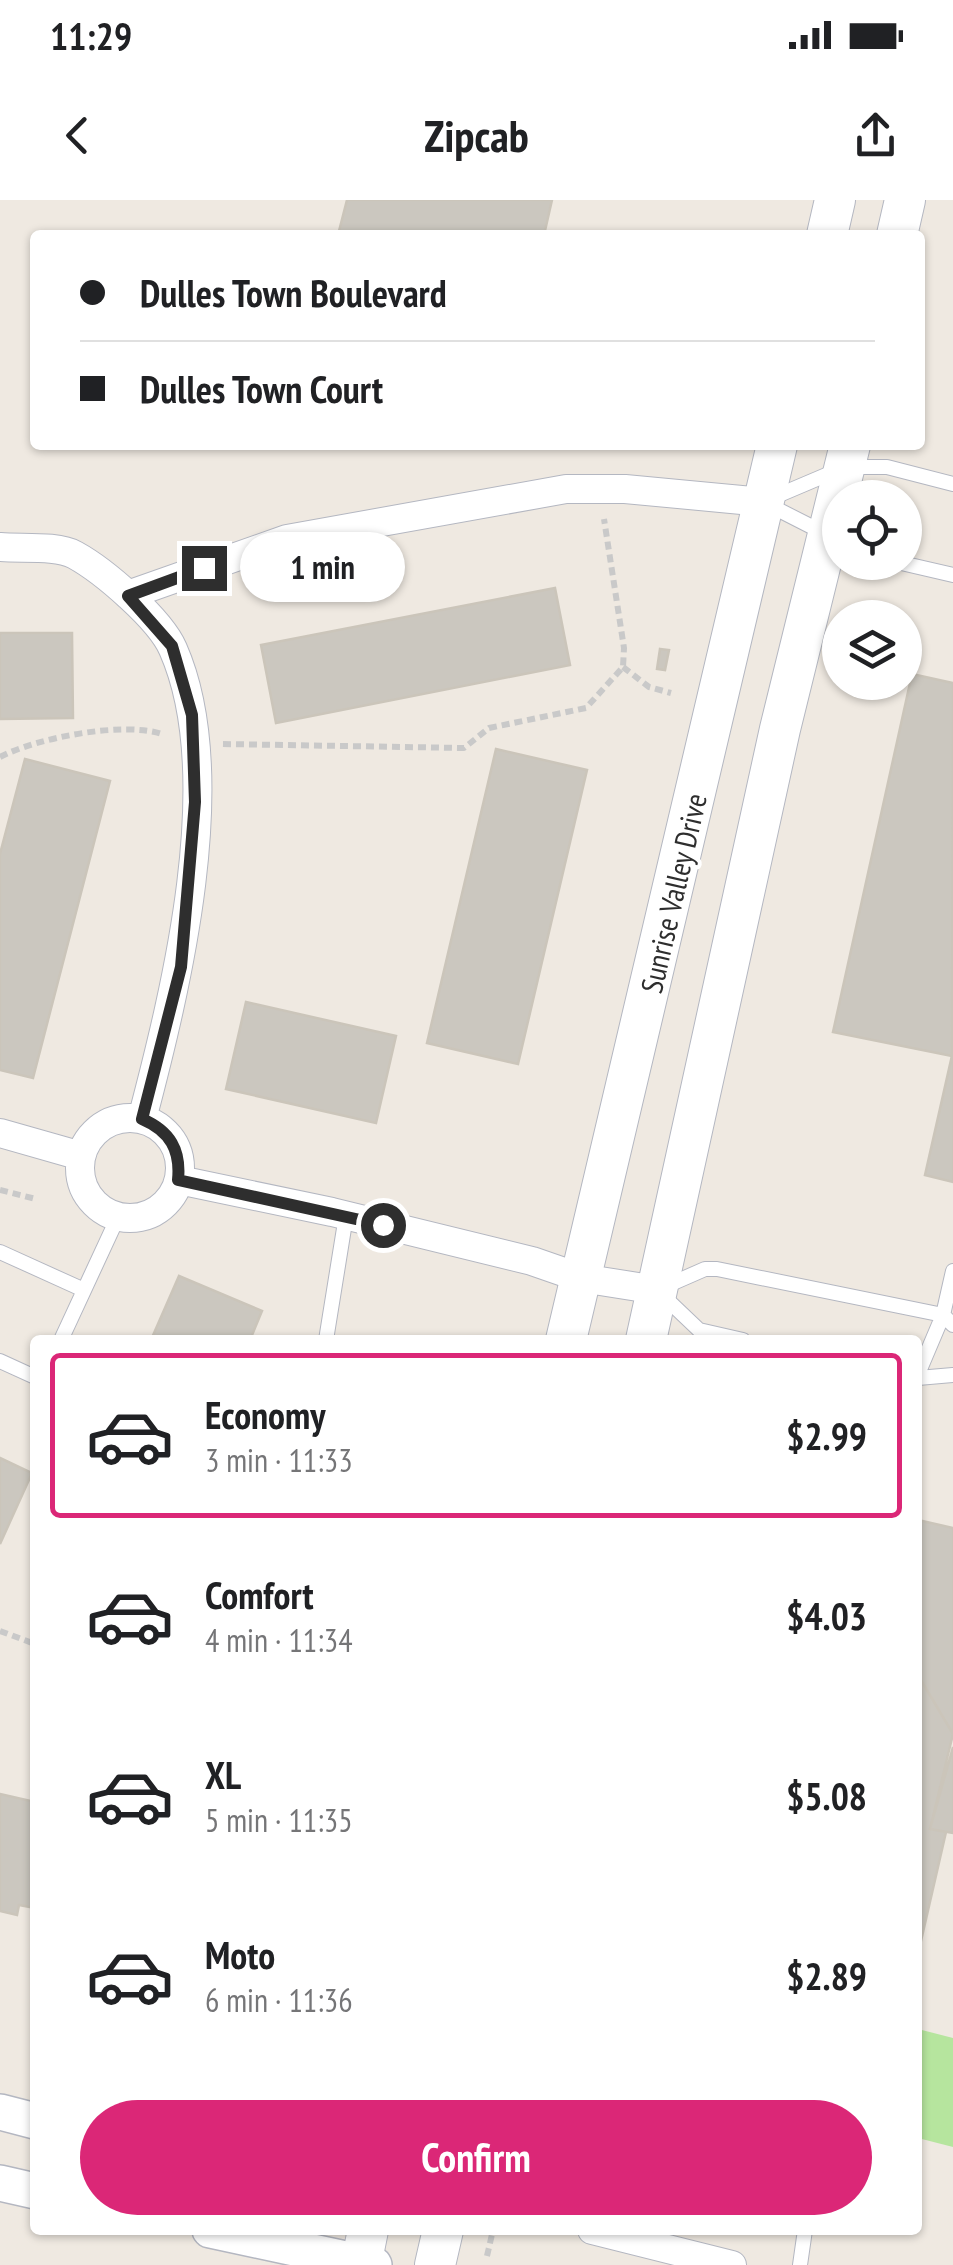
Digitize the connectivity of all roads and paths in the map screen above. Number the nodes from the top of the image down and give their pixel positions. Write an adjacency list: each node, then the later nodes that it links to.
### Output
1 (835, 200): 3 (main road)
2 (905, 200): 4 (main road)
3 (828, 230)
4 (898, 230)
5 (776, 450): 9 (main road, Sunrise Valley Drive)
6 (848, 456): 7 (lane); 9 (lane)
7 (953, 484)
8 (599, 488): 9 (street); 15 (street); 16 (path)
9 (763, 502): 10 (lane); 30 (main road, Sunrise Valley Drive)
10 (822, 532)
11 (0, 547): 15 (street)
12 (922, 568): 13 (lane)
13 (953, 575)
14 (823, 580): 32 (main road)
15 (128, 596): 18 (street)
16 (623, 667): 17 (path); 18 (path)
17 (671, 693)
18 (193, 744): 19 (path); 20 (street)
19 (0, 757)
20 (142, 1119): 22 (street); 23 (street)
21 (0, 1133): 22 (street)
22 (81, 1156): 27 (street)
23 (178, 1180): 26 (street); 27 (street)
24 (0, 1190): 25 (path)
25 (36, 1199)
26 (346, 1216): 30 (street); 35 (lane)
27 (118, 1217): 31 (lane)
28 (0, 1252): 31 (lane)
29 (953, 1271): 33 (lane)
30 (580, 1278): 32 (street); 36 (main road, Sunrise Valley Drive)
31 (84, 1290): 34 (lane)
32 (657, 1290): 33 (lane); 37 (main road); 38 (lane)
33 (948, 1320): 40 (lane)
34 (63, 1335)
35 (327, 1335)
36 (567, 1335)
37 (647, 1335)
38 (721, 1335)
39 (0, 1361): 41 (lane)
40 (922, 1369)
41 (30, 1374)
42 (953, 1375): 43 (lane)
43 (922, 1376)
44 (0, 1632): 45 (path)
45 (30, 1642)
46 (0, 2112): 47 (street)
47 (30, 2119)
48 (0, 2183): 49 (street)
49 (30, 2190)
50 (240, 2235): 55 (street)
51 (441, 2235): 57 (main road)
52 (492, 2235): 56 (path)
53 (612, 2235): 58 (street)
54 (804, 2235): 59 (lane)
55 (366, 2256)
56 (488, 2256)
57 (435, 2265)
58 (732, 2265)
59 (800, 2265)

